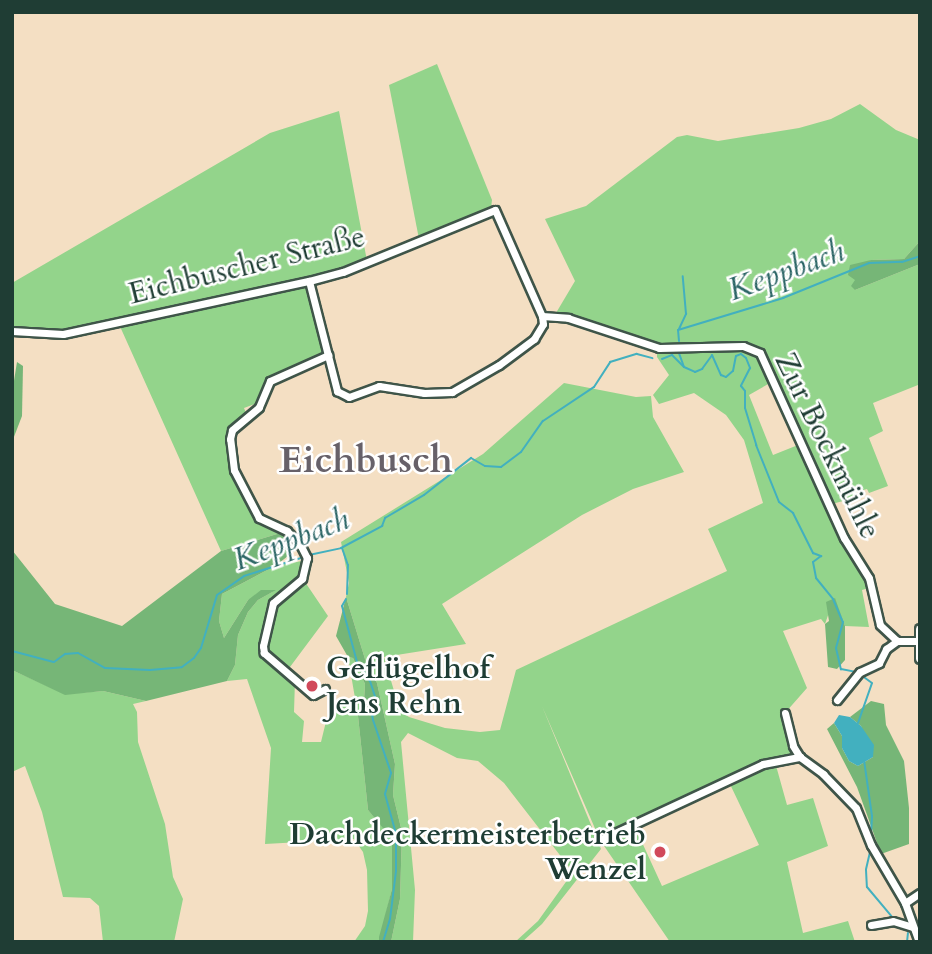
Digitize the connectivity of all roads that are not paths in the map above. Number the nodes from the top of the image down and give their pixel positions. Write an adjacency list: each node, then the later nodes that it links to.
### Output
1 (309, 281): 2 (street, Eichbuscher Straße); 3 (street, Eichbuscher Straße); 4 (street)
2 (542, 316): 4 (street); 6 (street, Zur Bockmühle)
3 (12, 331)
4 (328, 355): 9 (street)
5 (920, 629): 7 (street)
6 (898, 641): 7 (street); 10 (street)
7 (918, 641): 8 (street)
8 (920, 658)
9 (326, 689)
10 (837, 700)
11 (785, 713): 12 (street)
12 (800, 757): 13 (street); 15 (street)
13 (600, 840)
14 (920, 892): 15 (street)
15 (905, 903): 17 (street)
16 (871, 925): 17 (street)
17 (913, 927): 18 (street)
18 (919, 942)

